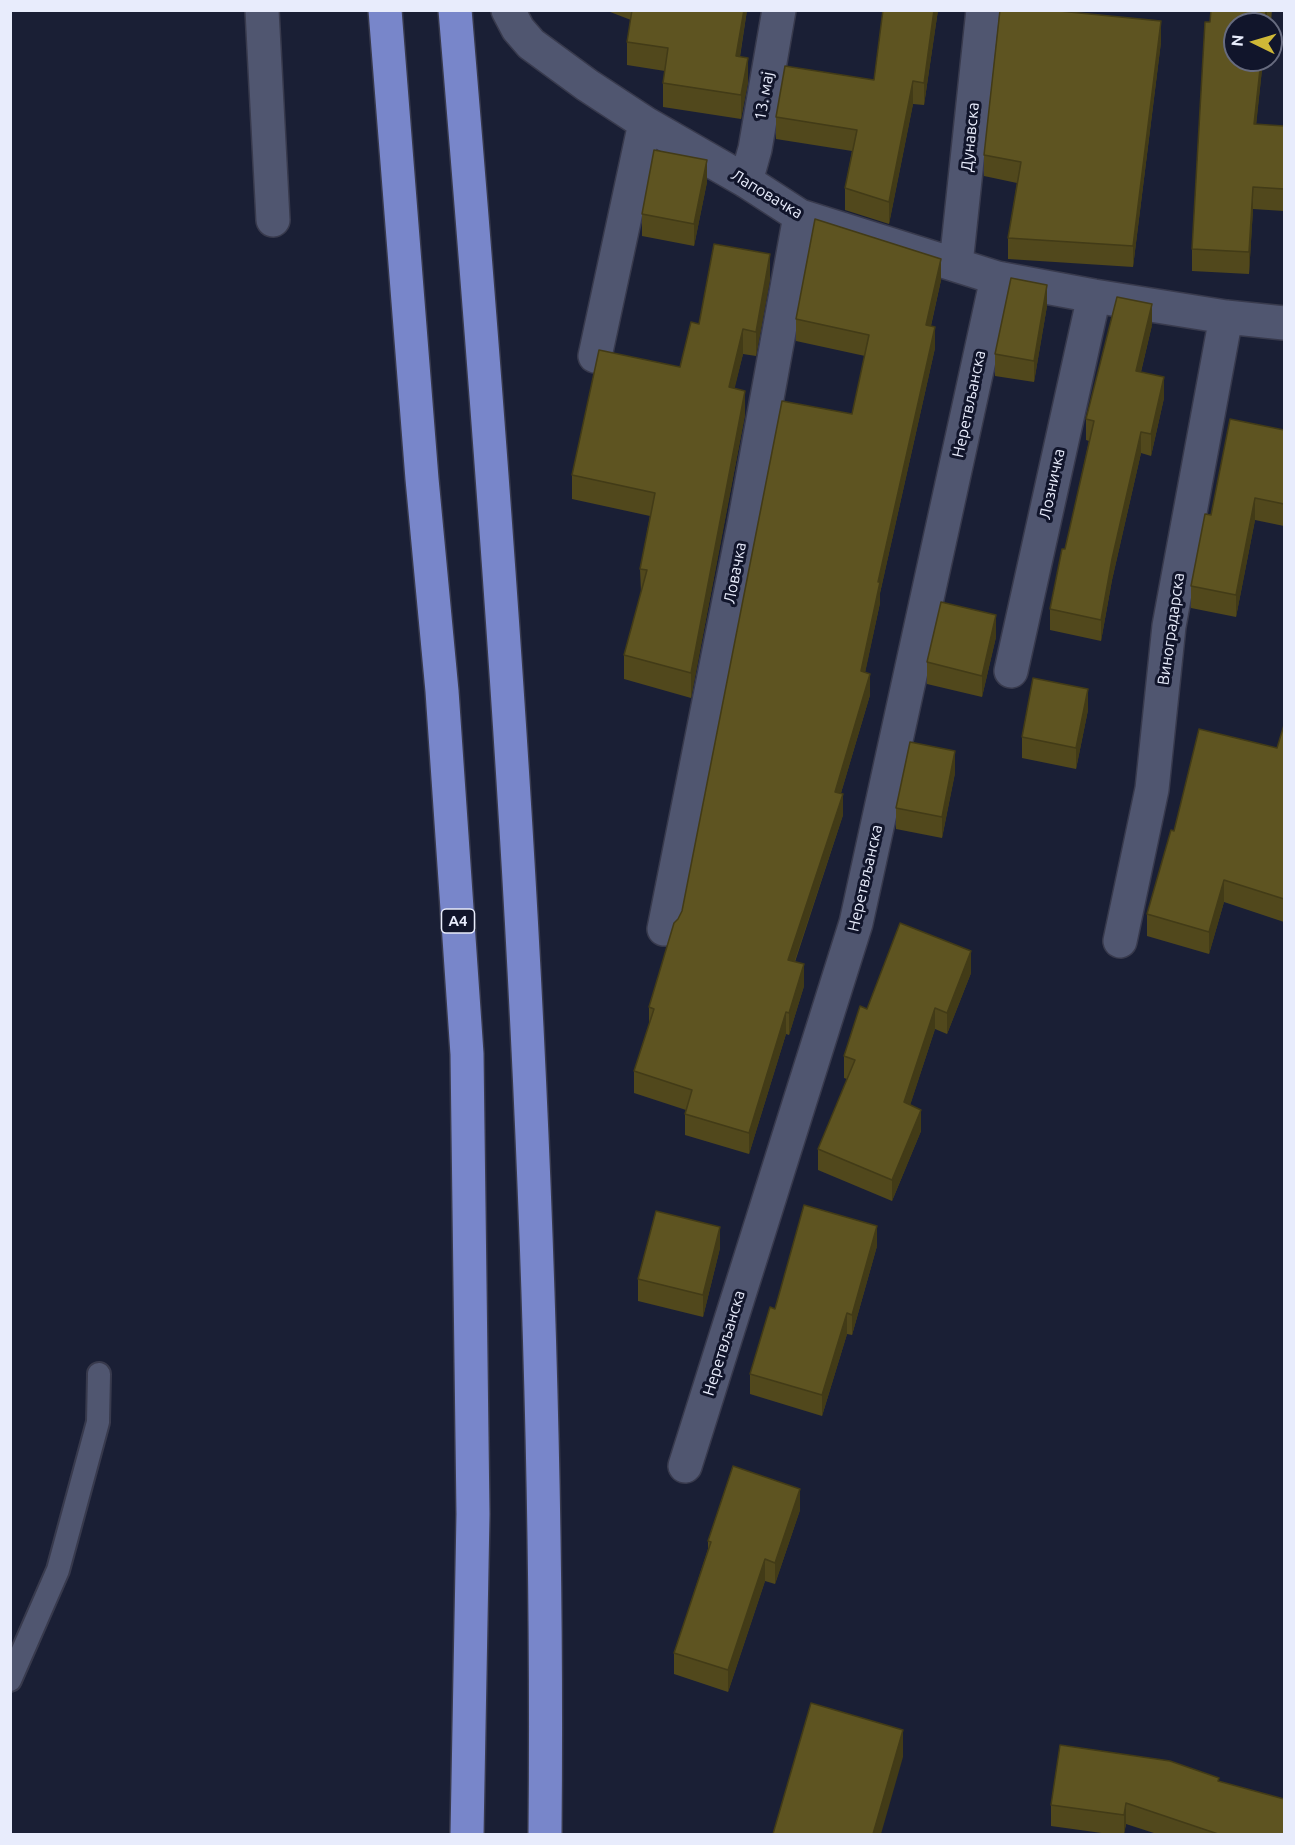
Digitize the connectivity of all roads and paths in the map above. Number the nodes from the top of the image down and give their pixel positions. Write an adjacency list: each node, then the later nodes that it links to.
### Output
1 (261, 10): 10 (street)
2 (385, 10): 23 (highway, A4)
3 (455, 10): 24 (highway)
4 (508, 10): 7 (street, Лаповачка)
5 (779, 10): 8 (street, 13. мај)
6 (983, 10): 11 (street, Дунавска)
7 (645, 123): 8 (street, Лаповачка); 16 (street)
8 (746, 182): 9 (street, Лаповачка)
9 (800, 216): 11 (street, Лаповачка); 18 (street, Ловачка)
10 (273, 220)
11 (956, 264): 12 (street, Лаповачка)
12 (997, 278): 13 (street, Лаповачка); 21 (street, Неретвљанска)
13 (1094, 297): 14 (street, Лаповачка); 17 (street, Лозничка)
14 (1226, 316): 15 (street, Лаповачка); 19 (street, Виноградарска)
15 (1284, 323)
16 (595, 356)
17 (1011, 671)
18 (664, 929)
19 (1120, 941)
20 (99, 1374): 22 (lane)
21 (685, 1466)
22 (10, 1680)
23 (467, 1834)
24 (545, 1834)

